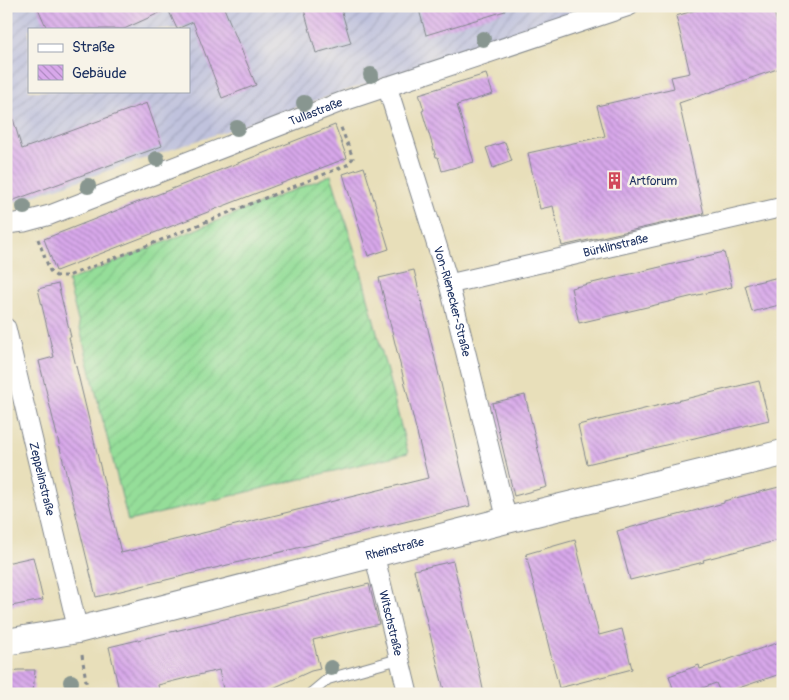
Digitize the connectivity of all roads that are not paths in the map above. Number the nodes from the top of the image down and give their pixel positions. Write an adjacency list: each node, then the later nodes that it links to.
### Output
1 (629, 6): 2 (street, Tullastraße)
2 (386, 86): 4 (street, Tullastraße); 5 (street, Von-Rienecker-Straße)
3 (783, 207): 5 (street, Bürklinstraße)
4 (6, 224)
5 (449, 284): 8 (street, Von-Rienecker-Straße)
6 (6, 328): 10 (street, Zeppelinstraße)
7 (783, 453): 8 (main road, Rheinstraße)
8 (507, 520): 9 (main road, Rheinstraße)
9 (374, 554): 10 (main road, Rheinstraße); 12 (street, Witschstraße)
10 (78, 630): 11 (main road, Rheinstraße)
11 (6, 642)
12 (399, 659): 13 (lane); 14 (street, Witschstraße)
13 (310, 694)
14 (408, 694)

